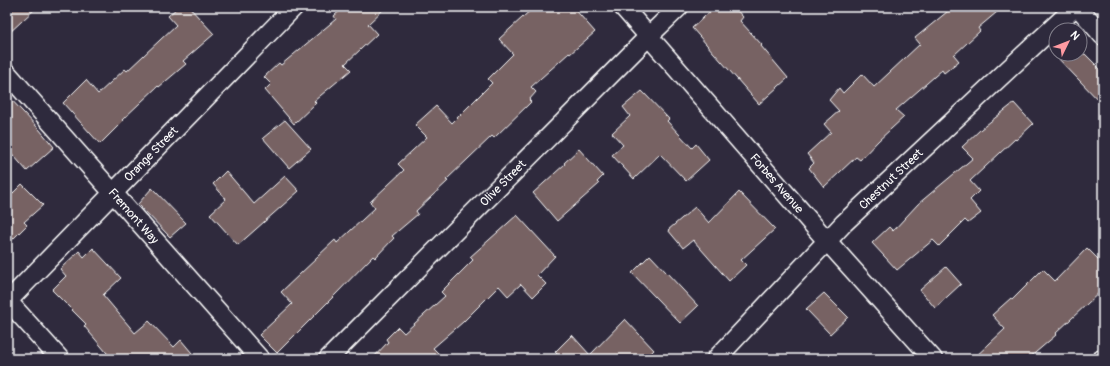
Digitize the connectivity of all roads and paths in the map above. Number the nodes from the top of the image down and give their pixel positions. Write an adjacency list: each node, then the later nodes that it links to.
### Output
1 (294, 7): 9 (street, Orange Street)
2 (623, 7): 6 (street, Forbes Avenue)
3 (679, 7): 6 (street, Olive Street)
4 (1075, 7): 10 (street, Chestnut Street)
5 (1078, 7): 7 (street)
6 (649, 36): 10 (street, Forbes Avenue); 14 (street, Olive Street)
7 (1103, 36)
8 (7, 73): 9 (street, Fremont Way)
9 (113, 192): 11 (street, Orange Street); 13 (street, Fremont Way)
10 (827, 241): 15 (street, Chestnut Street); 16 (street, Forbes Avenue)
11 (7, 300): 12 (street)
12 (60, 359)
13 (260, 359)
14 (328, 359)
15 (716, 359)
16 (933, 359)

